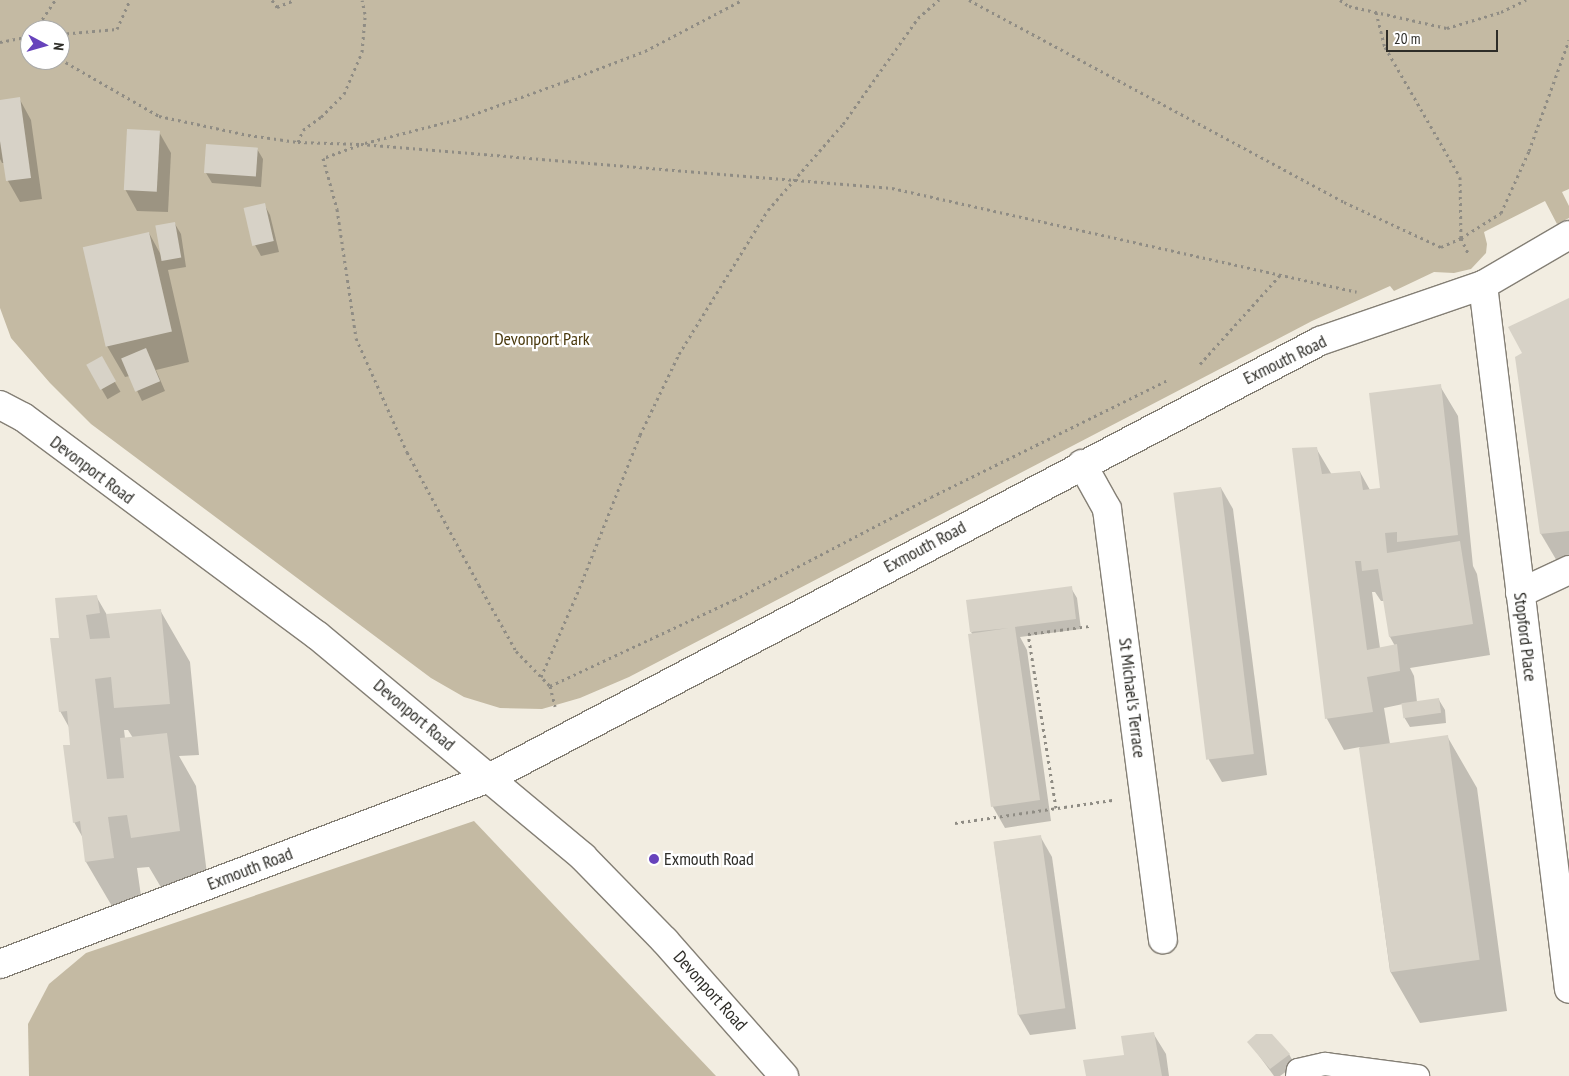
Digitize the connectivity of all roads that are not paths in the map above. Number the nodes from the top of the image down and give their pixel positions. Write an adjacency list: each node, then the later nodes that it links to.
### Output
1 (1569, 235): 2 (street, Exmouth Road)
2 (1483, 285): 5 (street, Exmouth Road); 7 (street, Stopford Place)
3 (0, 385): 4 (street, Devonport Road)
4 (12, 411): 8 (street, Devonport Road)
5 (1082, 464): 8 (street, Exmouth Road); 9 (street, St Michael's Terrace)
6 (1569, 570): 7 (street)
7 (1520, 593): 11 (street, Stopford Place)
8 (489, 778): 10 (street, Exmouth Road); 12 (street, Devonport Road)
9 (1163, 939)
10 (0, 964)
11 (1569, 989)
12 (784, 1076)
13 (1297, 1076): 14 (lane)
14 (1418, 1076)

